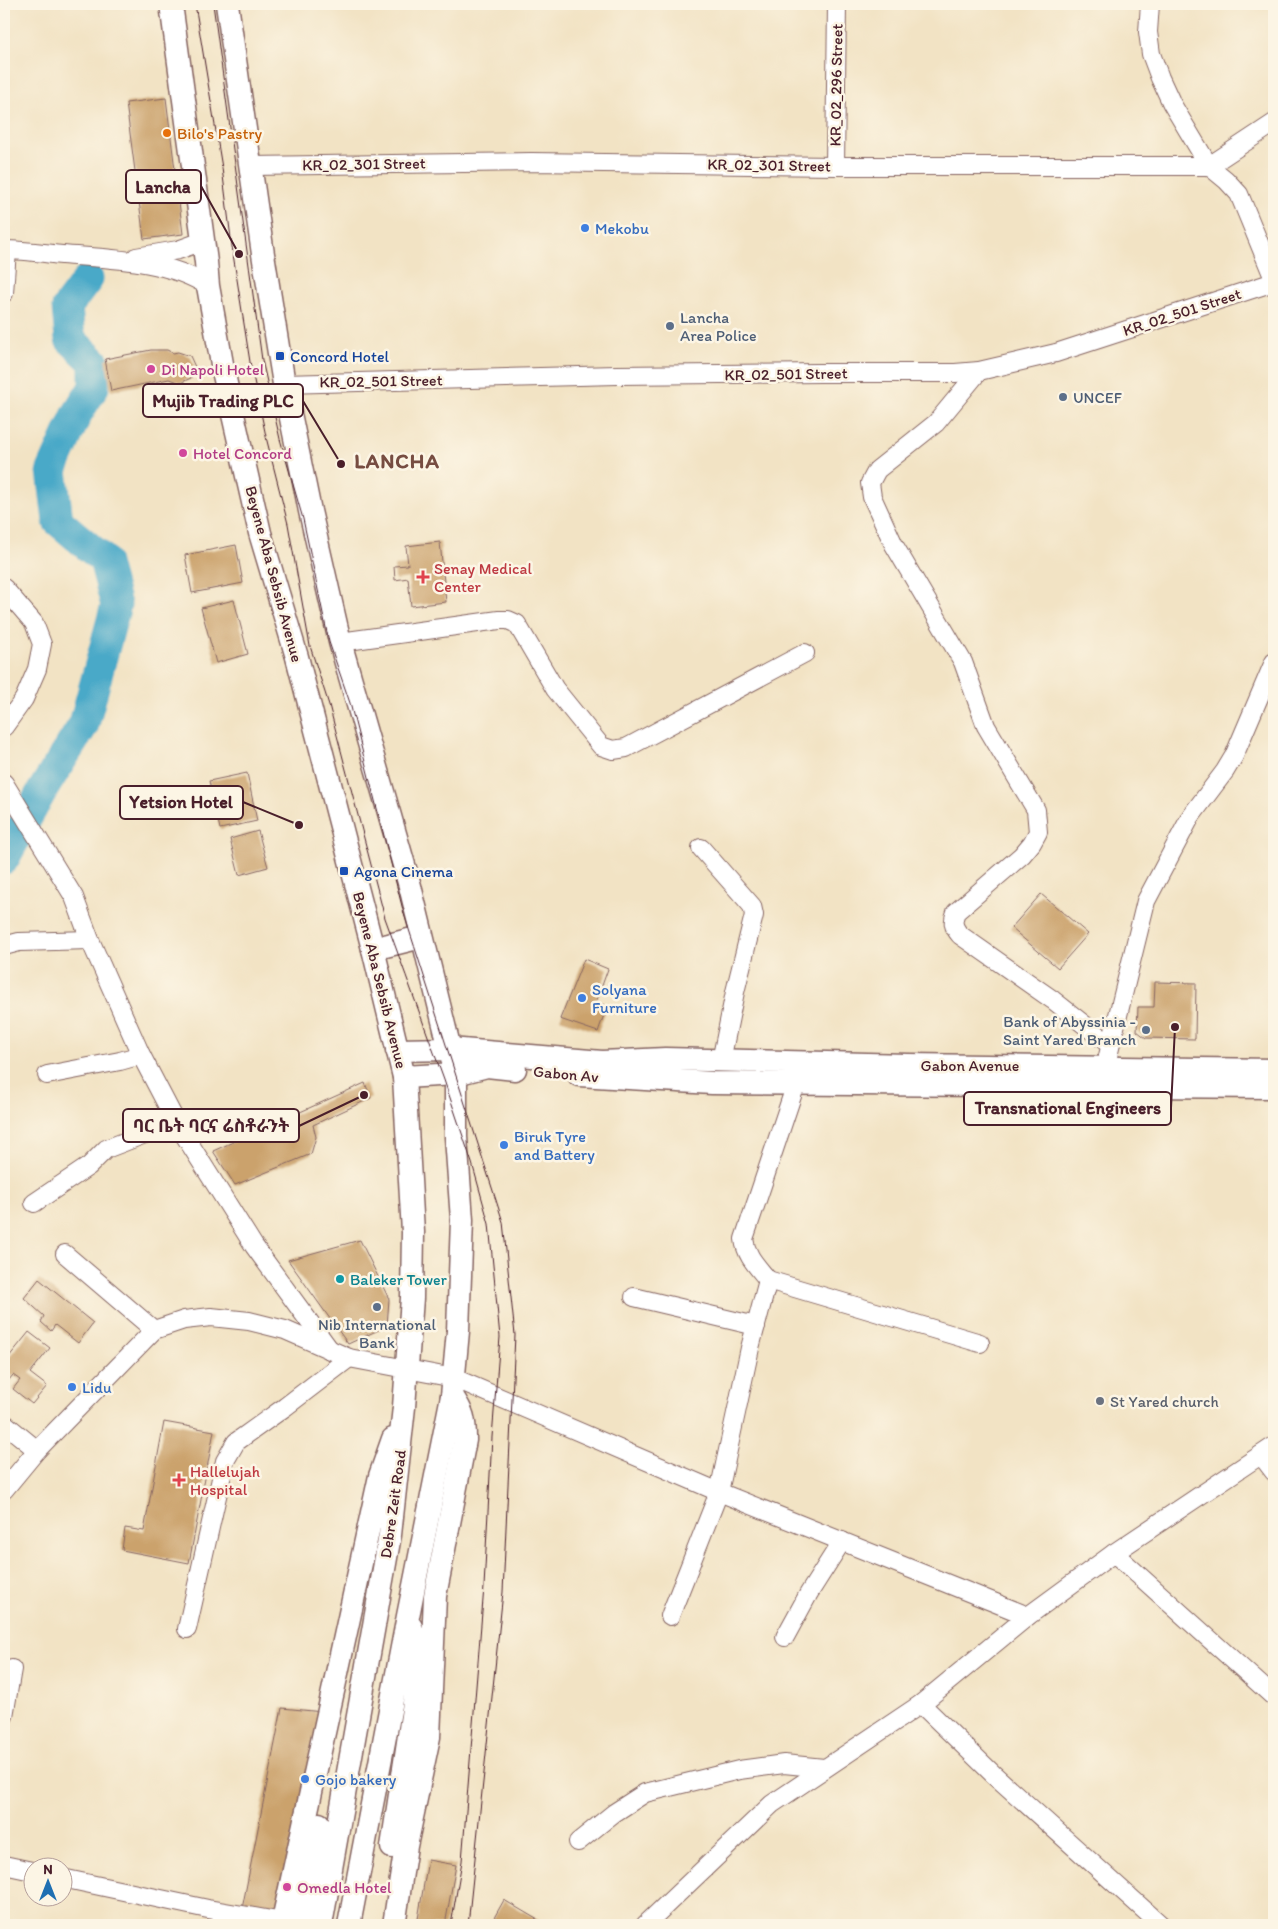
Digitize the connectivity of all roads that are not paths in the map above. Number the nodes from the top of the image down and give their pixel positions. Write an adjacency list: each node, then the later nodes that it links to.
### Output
1 (171, 4): 9 (main road, Beyene Aba Sebsib Avenue)
2 (227, 4): 6 (main road)
3 (837, 4): 7 (street, KR_02_296 Street)
4 (1150, 4): 8 (street)
5 (1274, 123): 8 (street)
6 (251, 166): 7 (street, KR_02_301 Street); 16 (main road)
7 (835, 166): 8 (street, KR_02_301 Street)
8 (1209, 166): 12 (street)
9 (203, 241): 11 (street); 13 (main road, Beyene Aba Sebsib Avenue)
10 (6, 250): 11 (street); 14 (street)
11 (111, 259): 13 (street)
12 (1274, 281): 15 (street, KR_02_501 Street)
13 (208, 286): 27 (main road, Beyene Aba Sebsib Avenue)
14 (4, 293)
15 (979, 371): 16 (street, KR_02_501 Street); 33 (street)
16 (284, 384): 18 (main road)
17 (4, 588): 21 (street)
18 (340, 642): 19 (street); 24 (main road)
19 (805, 652)
20 (1274, 662): 33 (street)
21 (4, 727)
22 (4, 783): 25 (street)
23 (701, 848): 32 (street)
24 (421, 937): 27 (main road); 28 (main road)
25 (90, 940): 26 (street); 30 (street)
26 (4, 946)
27 (374, 949): 29 (main road, Beyene Aba Sebsib Avenue)
28 (450, 1049): 29 (main road, Gabon Av); 31 (main road, Gabon Av); 35 (main road)
29 (396, 1050): 37 (main road, Beyene Aba Sebsib Avenue)
30 (141, 1055): 36 (street); 41 (street)
31 (665, 1059): 32 (main road, Gabon Avenue)
32 (722, 1061): 33 (main road, Gabon Avenue)
33 (1107, 1066): 34 (main road, Gabon Avenue); 39 (main road, Gabon Avenue); 40 (main road, Gabon Avenue)
34 (1274, 1070)
35 (456, 1074): 37 (main road, Gabon Av); 38 (main road, Gabon Av); 52 (main road)
36 (47, 1075)
37 (404, 1077): 51 (main road, Debre Zeit Road)
38 (729, 1084): 39 (main road, Gabon Avenue)
39 (796, 1084): 44 (street)
40 (1274, 1087)
41 (176, 1122): 42 (street); 49 (street)
42 (34, 1203)
43 (65, 1254): 47 (street)
44 (768, 1280): 46 (street); 48 (street)
45 (634, 1298): 46 (street)
46 (756, 1326): 59 (street)
47 (154, 1330): 49 (street); 55 (street)
48 (980, 1343)
49 (330, 1350): 50 (street)
50 (349, 1358): 51 (street); 66 (street)
51 (407, 1370): 52 (street); 53 (main road, Debre Zeit Road)
52 (453, 1387): 59 (street); 63 (main road); 81 (main road)
53 (404, 1407): 62 (main road, Debre Zeit Road); 77 (main road)
54 (4, 1423): 55 (street)
55 (37, 1450): 58 (street)
56 (1268, 1450): 57 (street); 61 (street)
57 (1274, 1472)
58 (4, 1490)
59 (719, 1492): 60 (street); 64 (street)
60 (842, 1541): 65 (street); 67 (street)
61 (1114, 1552): 65 (street); 69 (street)
62 (380, 1596): 77 (main road); 78 (main road, Debre Zeit Road)
63 (408, 1616): 79 (main road); 80 (main road)
64 (670, 1616)
65 (1028, 1616): 70 (street)
66 (187, 1629)
67 (785, 1637)
68 (12, 1669): 71 (street)
69 (1274, 1697)
70 (921, 1704): 72 (street); 83 (street)
71 (4, 1716)
72 (824, 1768): 73 (street); 82 (street)
73 (578, 1842)
74 (4, 1865): 75 (street)
75 (22, 1869)
76 (72, 1880): 77 (street)
77 (288, 1924)
78 (321, 1925)
79 (350, 1925)
80 (381, 1925)
81 (394, 1925)
82 (644, 1925)
83 (1161, 1925)

